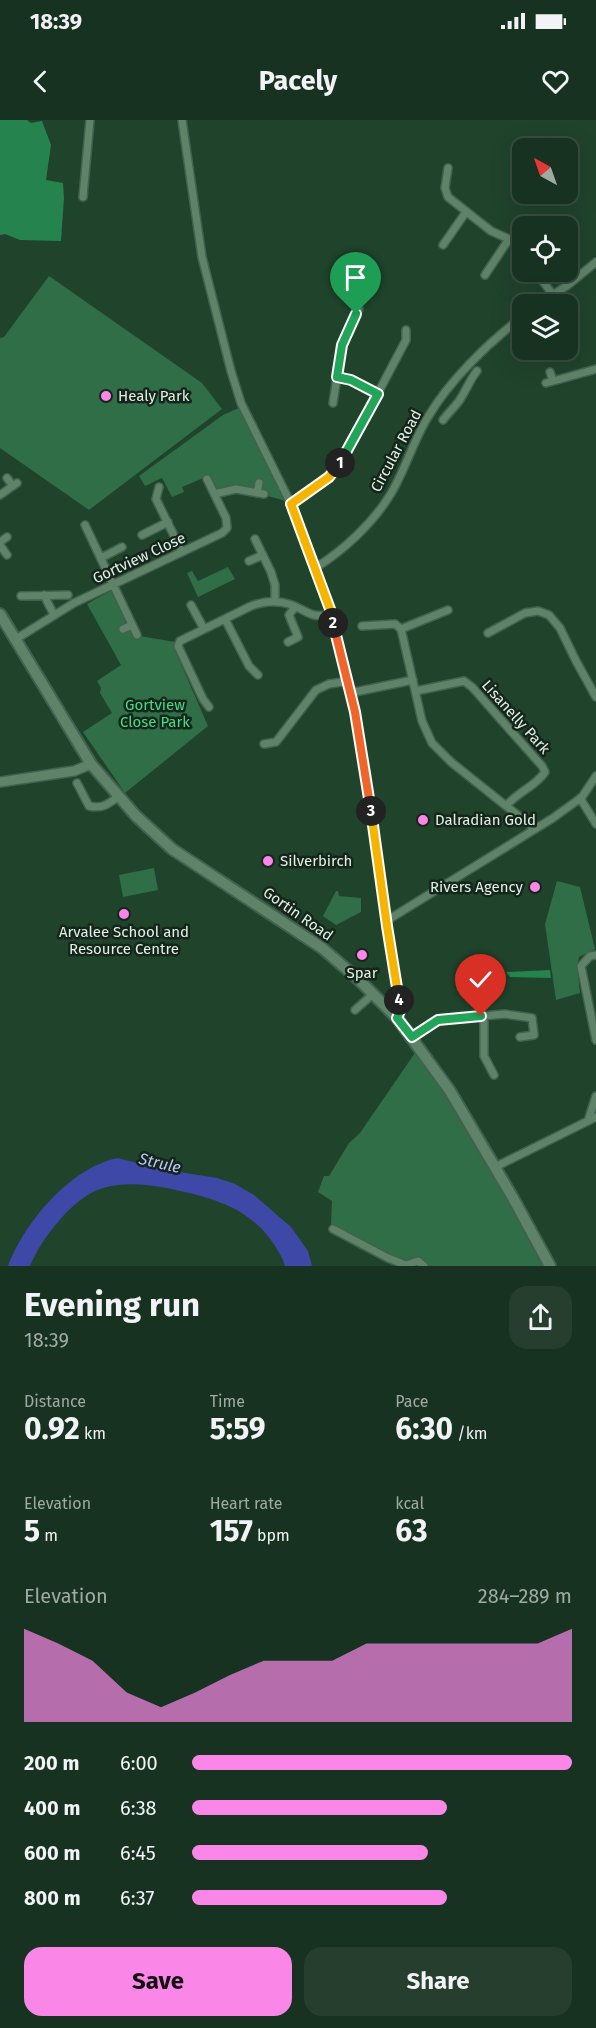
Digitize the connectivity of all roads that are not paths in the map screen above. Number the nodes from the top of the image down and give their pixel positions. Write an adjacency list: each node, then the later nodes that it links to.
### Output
1 (90, 120): 4 (street)
2 (182, 120): 30 (street)
3 (448, 168): 5 (street)
4 (83, 197)
5 (466, 212): 6 (street); 7 (street)
6 (509, 239): 8 (street); 10 (street)
7 (443, 240)
8 (512, 242)
9 (596, 262): 11 (street)
10 (485, 276)
11 (554, 294)
12 (348, 309): 18 (street)
13 (512, 326): 19 (street, Circular Road)
14 (406, 330): 20 (street)
15 (596, 369): 17 (street)
16 (477, 372): 21 (street)
17 (550, 372)
18 (337, 377): 20 (street); 22 (street)
19 (451, 386): 21 (street); 42 (street, Circular Road)
20 (378, 394): 30 (street)
21 (463, 394): 23 (street)
22 (333, 403)
23 (443, 420)
24 (7, 478): 29 (street)
25 (207, 479): 28 (street, Gortview Close)
26 (259, 483): 28 (street)
27 (159, 487): 31 (street)
28 (214, 494): 37 (street, Gortview Close)
29 (0, 495)
30 (291, 504): 42 (street)
31 (168, 522): 33 (street); 37 (street)
32 (85, 525): 40 (street)
33 (142, 534)
34 (255, 539): 39 (street)
35 (2, 541): 38 (street)
36 (122, 547): 40 (street)
37 (182, 552): 43 (street, Gortview Close)
38 (7, 555)
39 (262, 555): 41 (street); 47 (street)
40 (101, 558): 43 (street)
41 (249, 561)
42 (315, 568): 52 (street)
43 (114, 585): 53 (street, Gortview Close); 55 (street)
44 (44, 595): 45 (street); 46 (street); 53 (street)
45 (68, 595)
46 (21, 596)
47 (275, 601): 49 (street); 54 (street)
48 (191, 605): 58 (street)
49 (295, 607): 52 (street); 63 (street)
50 (448, 610): 59 (street)
51 (0, 614): 62 (main road, Gortin Road)
52 (331, 614): 66 (street)
53 (54, 615): 62 (street, Gortview Close)
54 (225, 619): 58 (street); 64 (street)
55 (132, 625): 57 (street); 61 (street)
56 (362, 626): 59 (street)
57 (123, 629)
58 (204, 629): 70 (street)
59 (401, 630): 65 (street)
60 (488, 633): 69 (street)
61 (137, 635)
62 (16, 639): 72 (main road, Gortin Road)
63 (288, 642)
64 (258, 675)
65 (413, 680): 67 (street); 68 (street)
66 (348, 681): 68 (street); 71 (street)
67 (416, 692): 78 (street); 78 (street, Lisanelly Park)
68 (350, 693): 81 (street)
69 (596, 697)
70 (209, 707)
71 (264, 744)
72 (92, 764): 74 (street); 76 (main road, Gortin Road)
73 (596, 776): 77 (street)
74 (0, 782)
75 (77, 783): 76 (street)
76 (119, 796): 83 (main road, Gortin Road)
77 (580, 798): 79 (street); 80 (street)
78 (507, 806): 80 (street)
79 (596, 824)
80 (535, 829): 81 (street)
81 (386, 921): 86 (street)
82 (596, 955): 89 (street)
83 (373, 994): 84 (street); 86 (main road, Gortin Road)
84 (355, 1010)
85 (484, 1016): 87 (street); 88 (street); 90 (street)
86 (397, 1018): 87 (main road, Gortin Road)
87 (412, 1037): 94 (main road, Gortin Road)
88 (520, 1037)
89 (596, 1040)
90 (494, 1075)
91 (596, 1096): 93 (street)
92 (596, 1117): 93 (street)
93 (588, 1121): 94 (street)
94 (495, 1167): 97 (main road, Gortin Road)
95 (333, 1229): 96 (street)
96 (421, 1264)
97 (550, 1266)

